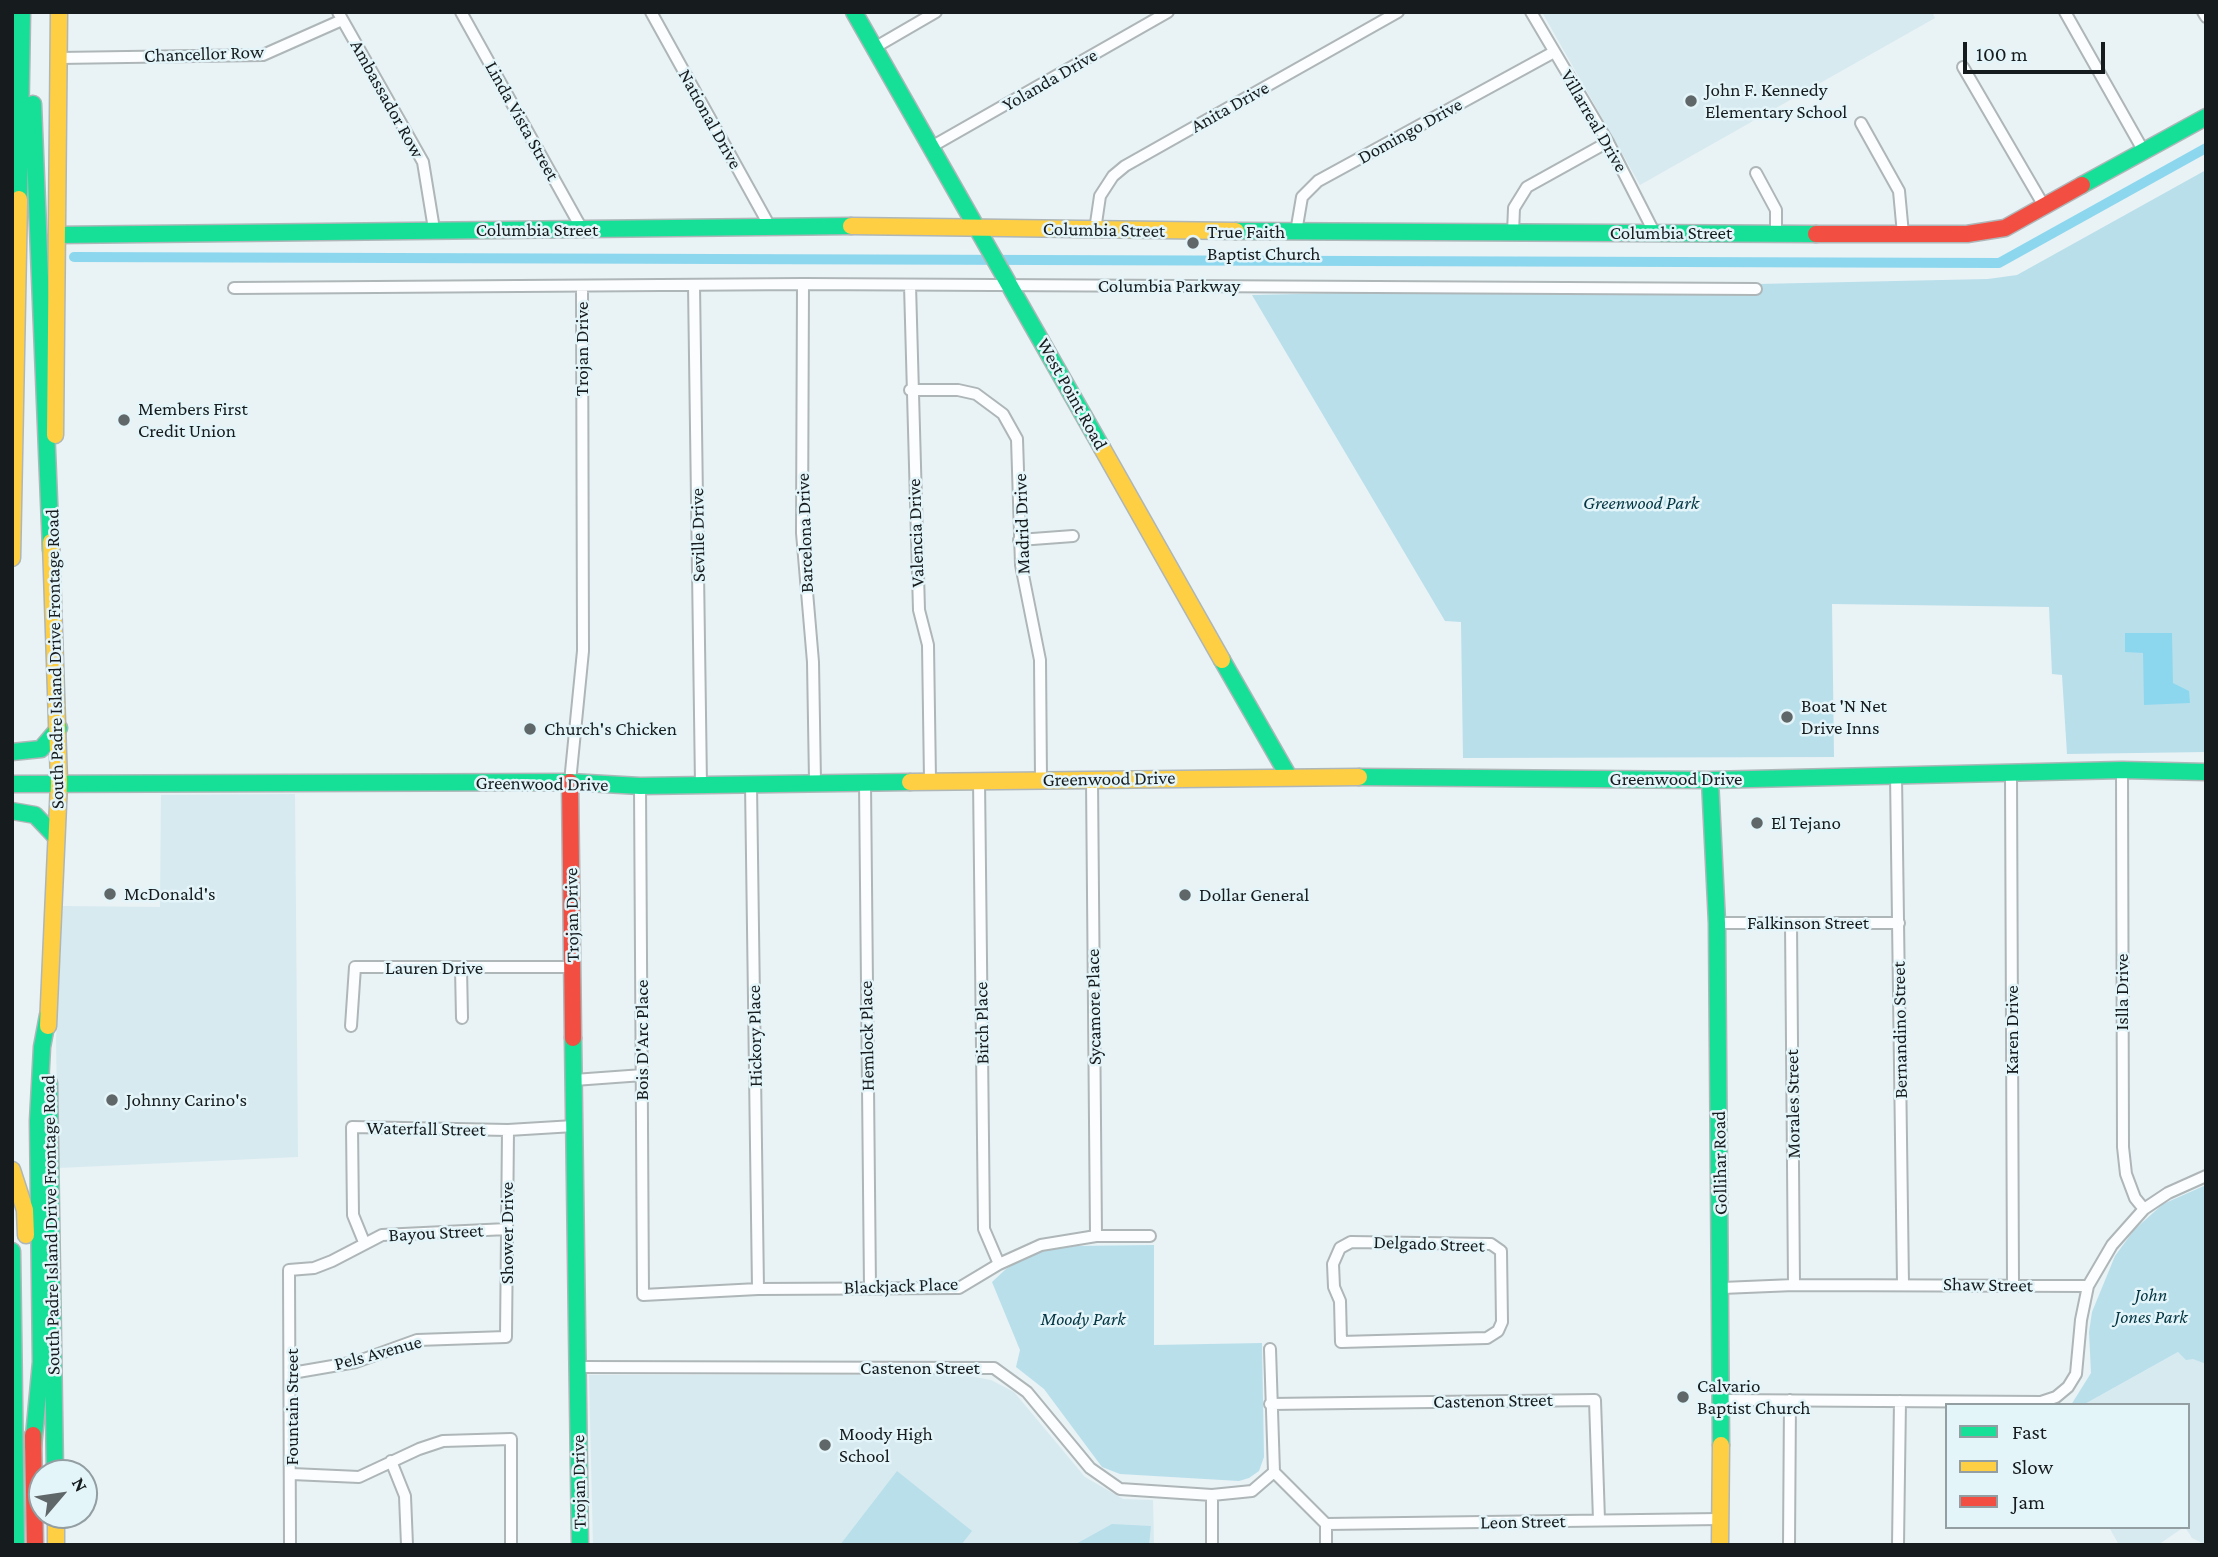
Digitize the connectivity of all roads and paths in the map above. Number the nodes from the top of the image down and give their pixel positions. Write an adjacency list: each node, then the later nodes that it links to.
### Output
1 (22, 12): 48 (main road)
2 (30, 12): 47 (main road)
3 (59, 12): 17 (main road, South Padre Island Drive Frontage Road)
4 (461, 12): 29 (street, Linda Vista Street)
5 (651, 12): 26 (street, National Drive)
6 (854, 12): 15 (main road, West Point Road)
7 (936, 12): 15 (street)
8 (1168, 12): 22 (street, Yolanda Drive)
9 (1398, 12): 28 (street, Anita Drive)
10 (1531, 12): 16 (street, Villarreal Drive)
11 (2065, 12): 23 (street)
12 (2203, 12): 14 (street)
13 (340, 16): 17 (street, Chancellor Row); 27 (street, Ambassador Row)
14 (2206, 17)
15 (874, 48): 22 (main road, West Point Road)
16 (1554, 52): 21 (street, Villarreal Drive); 30 (street, Domingo Drive)
17 (58, 58): 36 (main road, South Padre Island Drive Frontage Road)
18 (1963, 68): 25 (street)
19 (2206, 117): 23 (main road, Columbia Street)
20 (1861, 123): 35 (street)
21 (1608, 142): 31 (street, Villarreal Drive); 33 (street)
22 (931, 147): 32 (main road, West Point Road)
23 (2143, 150): 25 (main road, Columbia Street)
24 (1756, 173): 34 (street)
25 (2043, 206): 35 (main road, Columbia Street)
26 (769, 225): 29 (main road, Columbia Street); 32 (main road, Columbia Street)
27 (434, 229): 29 (main road, Columbia Street); 36 (main road, Columbia Street)
28 (1095, 230): 30 (main road, Columbia Street); 32 (main road, Columbia Street)
29 (583, 231)
30 (1296, 232): 33 (main road, Columbia Street)
31 (1654, 232): 33 (main road, Columbia Street); 34 (main road, Columbia Street)
32 (981, 233): 37 (main road, West Point Road)
33 (1513, 233)
34 (1776, 233): 35 (main road, Columbia Street)
35 (1903, 234)
36 (57, 235): 47 (main road, South Padre Island Drive Frontage Road)
37 (1008, 280): 40 (street, Columbia Parkway); 43 (street, Columbia Parkway); 55 (main road, West Point Road)
38 (803, 284): 39 (street, Columbia Parkway); 40 (street, Columbia Parkway); 62 (street, Barcelona Drive)
39 (694, 285): 41 (street, Columbia Parkway); 67 (street, Seville Drive)
40 (910, 285): 44 (street, Valencia Drive)
41 (582, 287): 42 (street, Columbia Parkway); 61 (street, Trojan Drive)
42 (234, 288)
43 (1756, 289)
44 (910, 390): 46 (street, Madrid Drive); 59 (street, Valencia Drive)
45 (1073, 536): 46 (street)
46 (1019, 540): 57 (street, Madrid Drive)
47 (51, 550): 49 (main road, South Padre Island Drive Frontage Road)
48 (12, 558)
49 (59, 728): 50 (main road); 63 (main road, South Padre Island Drive Frontage Road)
50 (12, 752)
51 (2122, 771): 52 (main road, Greenwood Drive); 53 (main road, Greenwood Drive); 85 (street, Islla Drive)
52 (2206, 772)
53 (2011, 774): 54 (main road, Greenwood Drive); 95 (street, Karen Drive)
54 (1896, 775): 60 (main road, Greenwood Drive); 73 (street, Bernandino Street)
55 (1289, 777): 58 (main road, Greenwood Drive); 60 (main road, Greenwood Drive)
56 (979, 779): 57 (main road, Greenwood Drive); 59 (main road, Greenwood Drive); 91 (street, Birch Place)
57 (1041, 779): 58 (main road, Greenwood Drive)
58 (1092, 779): 87 (street, Sycamore Place)
59 (930, 780): 64 (main road, Greenwood Drive)
60 (1710, 780): 71 (main road, Gollihar Road)
61 (570, 782): 63 (main road, Greenwood Drive); 68 (main road, Greenwood Drive); 74 (main road, Trojan Drive)
62 (816, 782): 64 (main road, Greenwood Drive); 66 (main road, Greenwood Drive)
63 (59, 783): 65 (main road, Greenwood Drive); 70 (main road, South Padre Island Drive Frontage Road)
64 (865, 783): 97 (street, Hemlock Place)
65 (12, 784)
66 (751, 784): 67 (main road, Greenwood Drive); 99 (street, Hickory Place)
67 (701, 785): 68 (main road, Greenwood Drive)
68 (640, 786): 79 (street, Bois D'Arc Place)
69 (12, 811): 70 (main road)
70 (55, 836): 76 (main road, South Padre Island Drive Frontage Road)
71 (1717, 923): 72 (street, Falkinson Street); 98 (main road, Gollihar Road)
72 (1791, 923): 73 (street, Falkinson Street); 93 (street, Morales Street)
73 (1899, 923): 94 (street, Bernandino Street)
74 (572, 967): 75 (street, Lauren Drive); 80 (main road, Trojan Drive)
75 (461, 968): 77 (street); 78 (street, Lauren Drive)
76 (48, 1015): 110 (main road); 111 (main road, South Padre Island Drive Frontage Road)
77 (462, 1018)
78 (351, 1026)
79 (643, 1075): 80 (street); 100 (street, Bois D'Arc Place)
80 (574, 1080): 81 (main road, Trojan Drive)
81 (574, 1126): 82 (street, Waterfall Street); 104 (main road, Trojan Drive)
82 (508, 1130): 86 (street, Shower Drive); 89 (street, Waterfall Street)
83 (12, 1170): 110 (main road)
84 (2206, 1176): 85 (street)
85 (2144, 1209): 96 (street)
86 (507, 1229): 89 (street, Bayou Street); 101 (street, Shower Drive)
87 (1097, 1236): 88 (street, Blackjack Place); 91 (street, Blackjack Place)
88 (1150, 1236)
89 (363, 1242): 92 (street, Bayou Street)
90 (12, 1251): 119 (main road)
91 (999, 1264): 97 (street, Blackjack Place)
92 (289, 1270): 105 (street, Fountain Street)
93 (1794, 1284): 94 (street, Shaw Street); 98 (street, Shaw Street)
94 (1903, 1284): 95 (street, Shaw Street)
95 (2013, 1285): 96 (street, Shaw Street)
96 (2088, 1286): 108 (street)
97 (870, 1288): 99 (street, Blackjack Place)
98 (1722, 1288): 106 (main road, Gollihar Road)
99 (758, 1289): 100 (street, Blackjack Place)
100 (643, 1295)
101 (506, 1336): 105 (street, Pels Avenue)
102 (1341, 1342): 102 (street, Delgado Street)
103 (1270, 1349): 109 (street)
104 (578, 1367): 115 (street, Castenon Street); 124 (main road, Trojan Drive)
105 (292, 1373): 114 (street, Fountain Street)
106 (1720, 1400): 107 (street); 116 (main road, Gollihar Road)
107 (1790, 1400): 108 (street); 128 (street)
108 (1900, 1401): 129 (street)
109 (1270, 1404): 113 (street); 117 (street, Castenon Street)
110 (33, 1447): 120 (main road)
111 (55, 1459)
112 (391, 1461): 114 (street); 122 (street); 123 (street)
113 (1274, 1472): 115 (street); 118 (street)
114 (292, 1474): 121 (street, Fountain Street)
115 (1212, 1495): 125 (street)
116 (1720, 1519): 117 (street, Leon Street); 127 (main road, Gollihar Road)
117 (1599, 1520): 118 (street, Leon Street)
118 (1326, 1524): 126 (street)
119 (16, 1545)
120 (35, 1545)
121 (290, 1545)
122 (407, 1545)
123 (511, 1545)
124 (580, 1545)
125 (1212, 1545)
126 (1326, 1545)
127 (1720, 1545)
128 (1789, 1545)
129 (1898, 1545)

